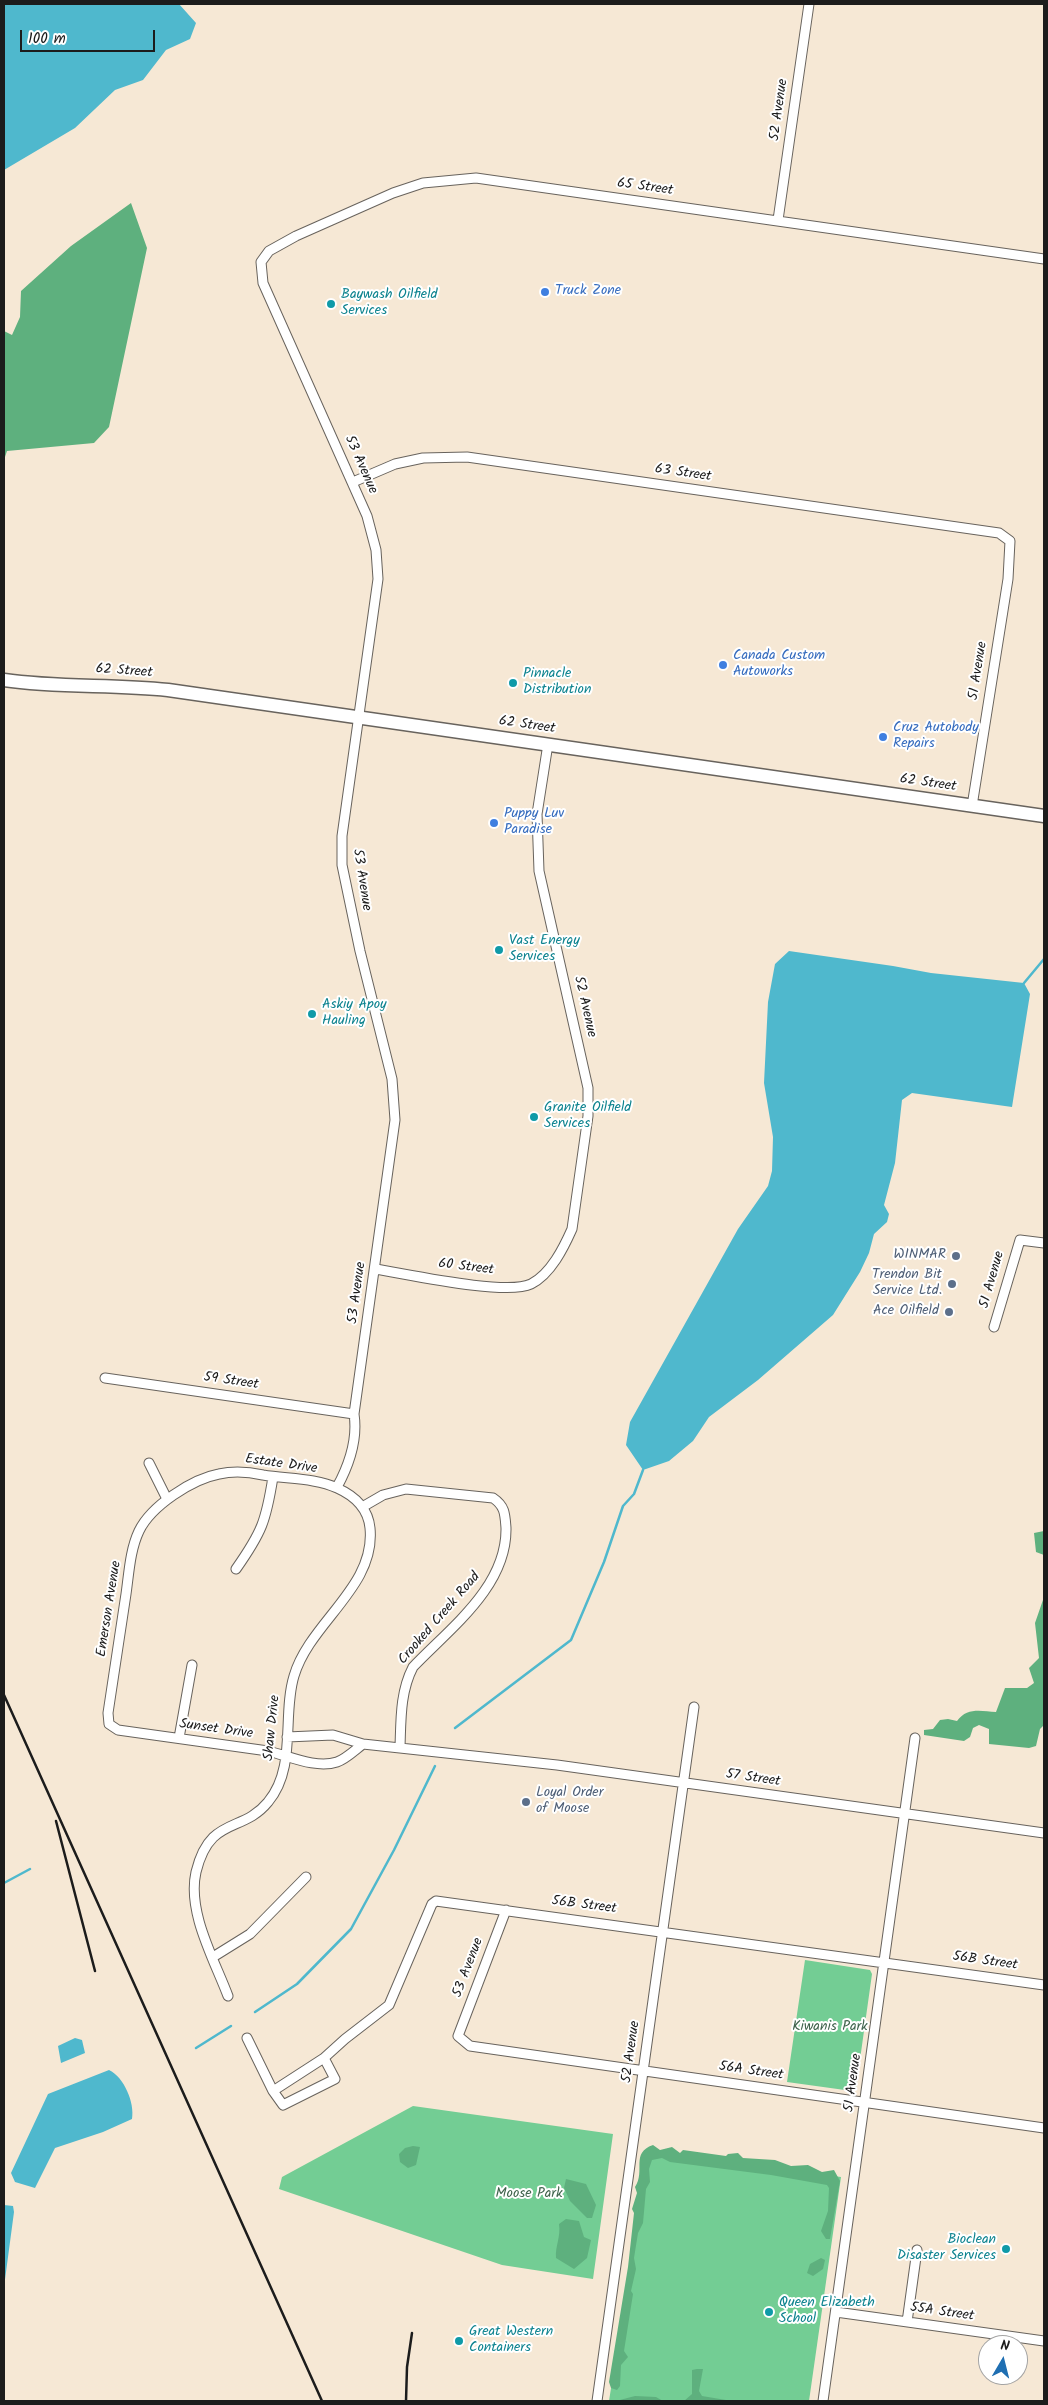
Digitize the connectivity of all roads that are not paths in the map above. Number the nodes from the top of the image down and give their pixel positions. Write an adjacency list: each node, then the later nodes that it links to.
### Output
1 (809, 4): 2 (street, 52 Avenue)
2 (778, 220): 3 (street, 65 Street); 4 (street, 65 Street)
3 (1044, 259)
4 (261, 262): 5 (street, 53 Avenue)
5 (353, 482): 6 (street, 63 Street); 8 (street, 53 Avenue)
6 (1010, 541): 10 (street, 51 Avenue)
7 (4, 680): 8 (main road, 62 Street)
8 (357, 718): 9 (main road, 62 Street); 13 (street, 53 Avenue)
9 (548, 744): 10 (main road, 62 Street); 14 (street, 52 Avenue)
10 (972, 806): 11 (main road, 62 Street)
11 (1044, 816)
12 (1044, 1243): 15 (street, 51 Avenue)
13 (375, 1269): 14 (street, 60 Street); 17 (street, 53 Avenue)
14 (548, 1270)
15 (994, 1327)
16 (105, 1378): 17 (street, 59 Street)
17 (354, 1414): 20 (street, 53 Avenue)
18 (148, 1463): 21 (street)
19 (273, 1477): 20 (street, Estate Drive); 21 (street, Estate Drive); 23 (street)
20 (337, 1488): 22 (street)
21 (167, 1499): 26 (street, Emerson Avenue)
22 (364, 1506): 27 (street, Shaw Drive); 31 (street, Crooked Creek Road)
23 (236, 1569)
24 (192, 1665): 28 (street)
25 (694, 1707): 33 (street, 52 Avenue)
26 (118, 1730): 28 (street, Sunset Drive)
27 (286, 1737): 30 (street); 32 (street, Shaw Drive)
28 (178, 1738): 32 (street, Sunset Drive)
29 (916, 1738): 34 (street, 51 Avenue)
30 (363, 1744): 31 (street); 32 (street, Sunset Drive)
31 (400, 1747): 33 (street, 57 Street)
32 (286, 1755): 39 (street, Shaw Drive)
33 (684, 1783): 34 (street, 57 Street); 38 (street, 52 Avenue)
34 (905, 1814): 35 (street, 57 Street); 40 (street, 51 Avenue)
35 (1044, 1833)
36 (306, 1877): 39 (street)
37 (506, 1910): 38 (street, 56B Street); 43 (street, 53 Avenue); 45 (street, 56B Street)
38 (663, 1930): 40 (street, 56B Street); 46 (street, 52 Avenue)
39 (213, 1957): 42 (street, Shaw Drive)
40 (884, 1962): 41 (street, 56B Street); 48 (street, 51 Avenue)
41 (1044, 1985)
42 (228, 1996)
43 (458, 2036): 46 (street, 56A Street)
44 (247, 2038): 47 (street)
45 (324, 2058): 47 (street, 56B Street); 47 (street)
46 (643, 2071): 48 (street, 56A Street); 54 (street, 52 Avenue)
47 (273, 2091)
48 (865, 2102): 49 (street, 56A Street); 51 (street, 51 Avenue)
49 (1044, 2128)
50 (917, 2250): 52 (street)
51 (836, 2312): 52 (street, 55A Street); 55 (street, 51 Avenue)
52 (907, 2322): 53 (street, 55A Street)
53 (1044, 2341)
54 (598, 2401)
55 (823, 2401)

